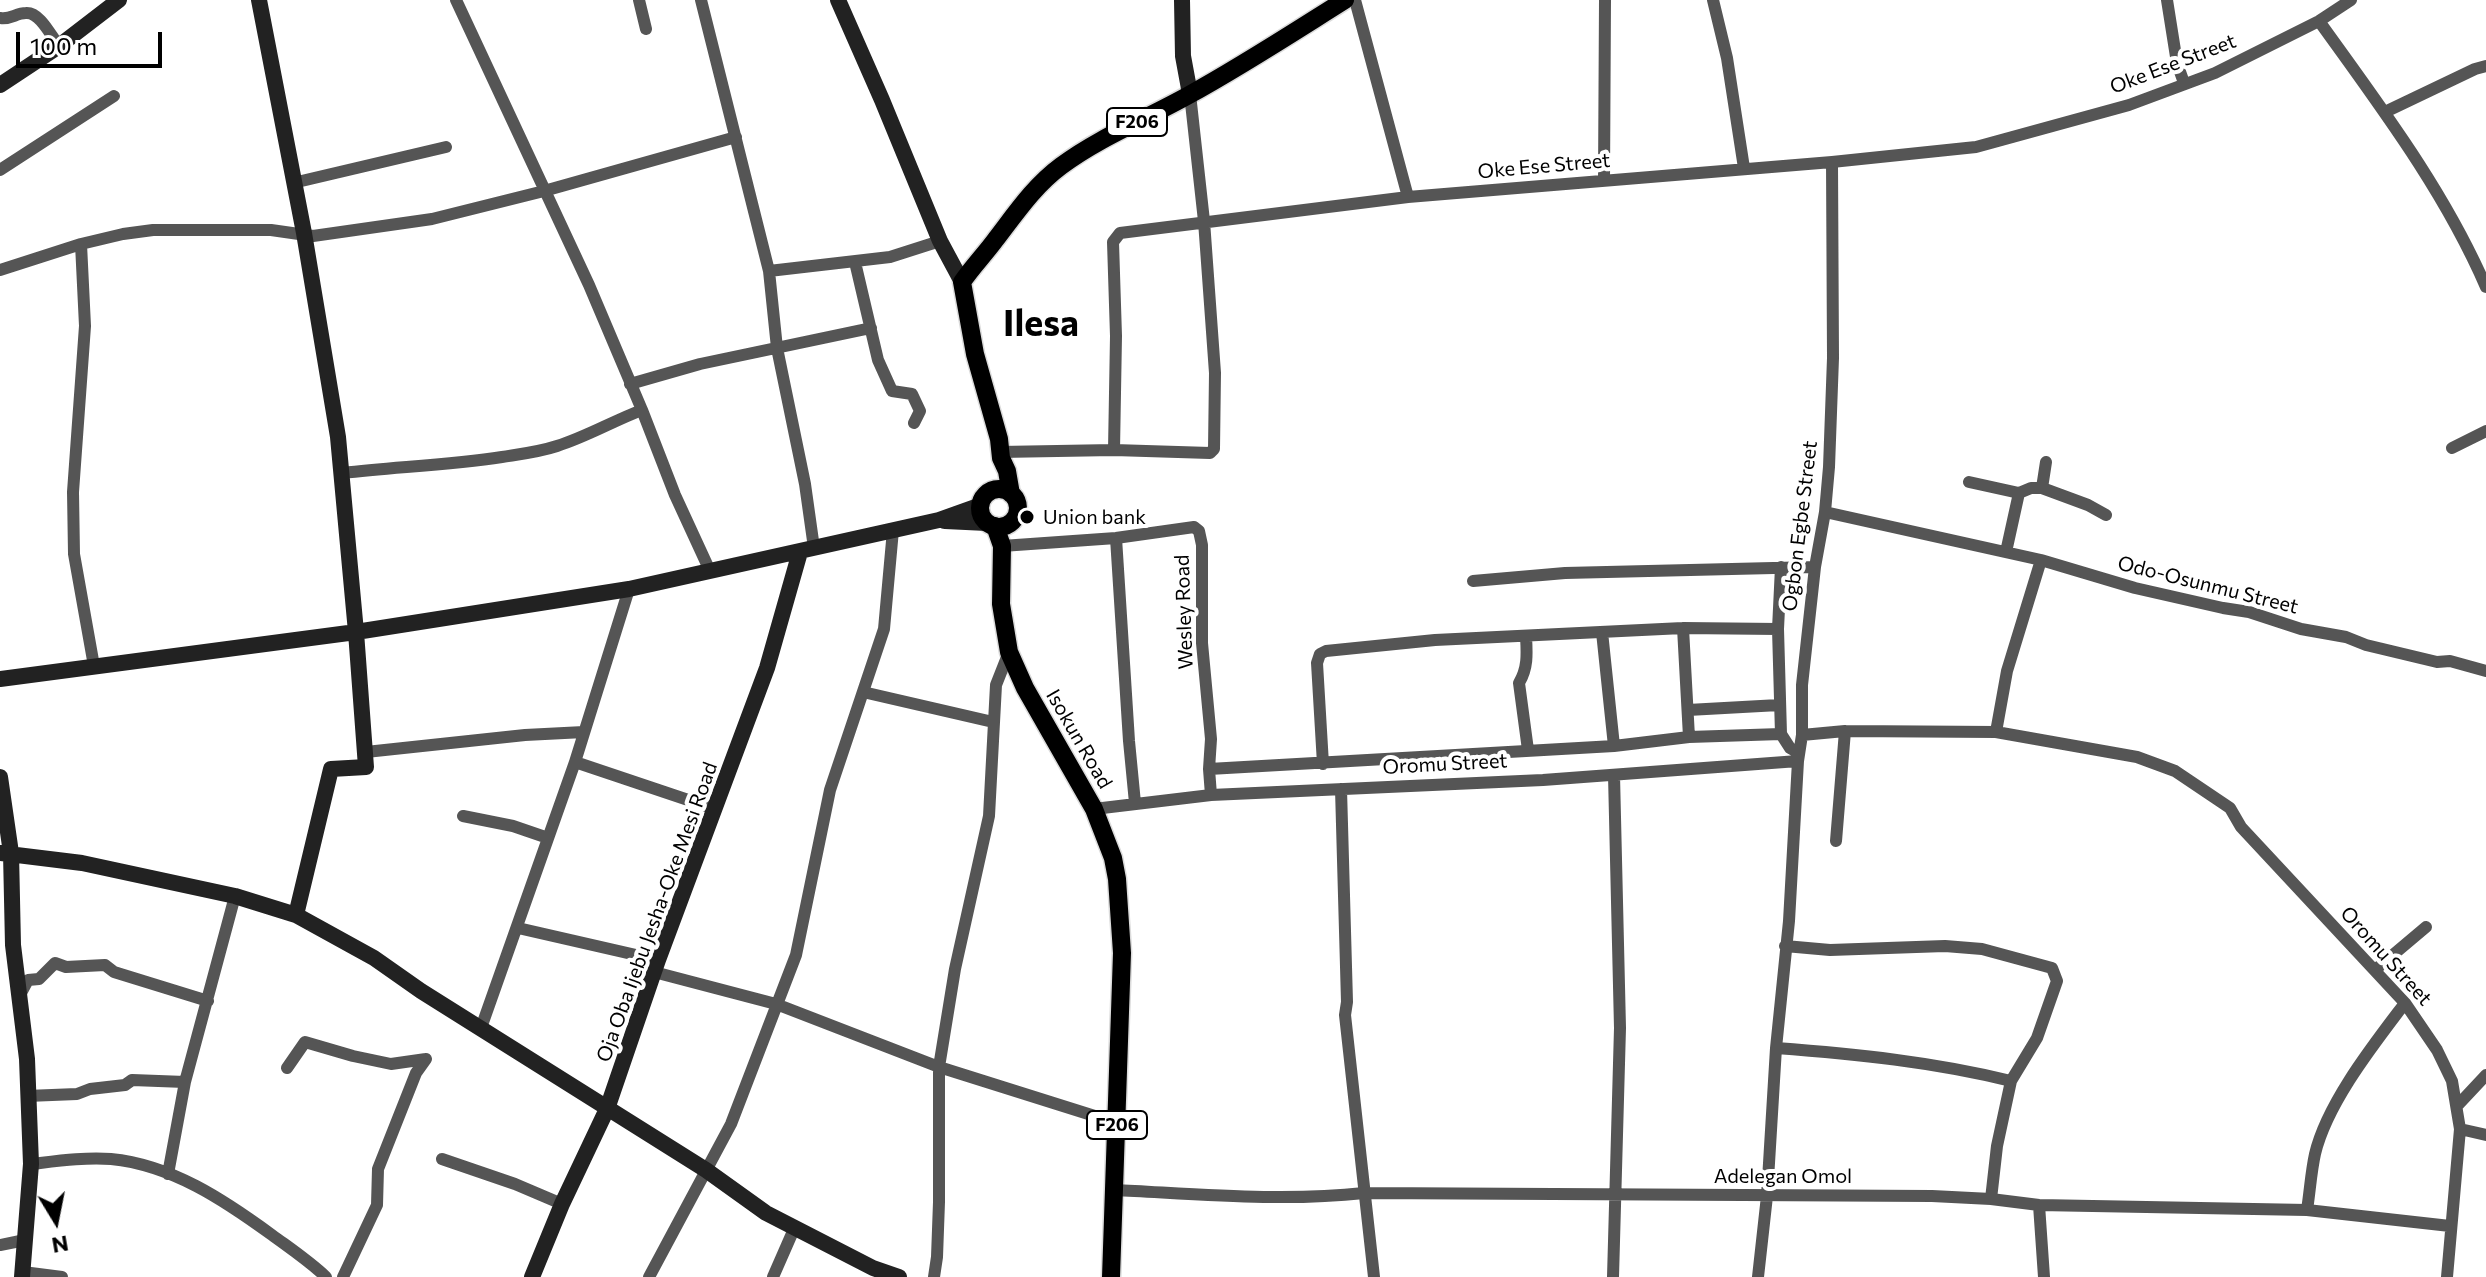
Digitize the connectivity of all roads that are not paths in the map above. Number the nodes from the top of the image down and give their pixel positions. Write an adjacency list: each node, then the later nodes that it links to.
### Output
1 (119, 0): 17 (street)
2 (259, 0): 30 (street)
3 (456, 0): 31 (street)
4 (639, 0): 16 (street)
5 (701, 0): 24 (street)
6 (838, 0): 35 (street)
7 (1182, 0): 21 (street)
8 (1345, 0): 21 (main road, F206)
9 (1355, 0): 32 (street)
10 (1605, 0): 29 (street)
11 (1713, 0): 27 (street)
12 (2167, 0): 19 (street)
13 (2351, 0): 15 (street, Oke Ese Street)
14 (0, 18): 17 (street)
15 (2319, 21): 19 (street, Oke Ese Street); 23 (street)
16 (646, 29)
17 (59, 46): 20 (street)
18 (2486, 66): 23 (street)
19 (2184, 83): 26 (street, Oke Ese Street)
20 (0, 85)
21 (1190, 94): 33 (street); 41 (main road, F206)
22 (114, 96): 28 (street)
23 (2385, 112): 37 (street)
24 (736, 137): 31 (street); 40 (street)
25 (446, 147): 30 (street)
26 (1832, 162): 27 (street, Oke Ese Street); 58 (street, Ogbon Egbe Street)
27 (1744, 168): 29 (street, Oke Ese Street)
28 (0, 170)
29 (1604, 181): 32 (street, Oke Ese Street)
30 (293, 183): 34 (street)
31 (544, 191): 34 (street); 45 (street)
32 (1408, 197): 33 (street, Oke Ese Street)
33 (1204, 221): 50 (street, Oke Ese Street); 50 (street)
34 (304, 233): 36 (street); 53 (street)
35 (940, 241): 38 (street); 41 (street)
36 (81, 244): 39 (street); 78 (street)
37 (2480, 258): 42 (street)
38 (855, 262): 40 (street); 43 (street)
39 (0, 270)
40 (769, 271): 44 (street)
41 (962, 282): 51 (main road, F206)
42 (2486, 287)
43 (871, 328): 44 (street); 47 (street)
44 (777, 348): 45 (street); 64 (street)
45 (630, 384): 46 (street)
46 (642, 410): 53 (street); 69 (street)
47 (914, 423)
48 (2486, 431): 49 (street)
49 (2452, 448)
50 (1114, 450): 51 (street)
51 (1001, 455): 57 (main road, F206); 59 (main road, F206)
52 (2046, 462): 55 (street)
53 (343, 473): 74 (street)
54 (1969, 482): 56 (street)
55 (2042, 488): 56 (street); 60 (street)
56 (2019, 493): 65 (street)
57 (1011, 494): 59 (main road); 59 (main road, F206)
58 (1825, 512): 65 (street, Odo-Osunmu Street); 68 (street, Ogbon Egbe Street)
59 (993, 513): 61 (street); 63 (main road, F206)
60 (2106, 515)
61 (893, 530): 64 (street); 81 (street)
62 (1116, 538): 63 (street, Wesley Road); 97 (street, Wesley Road); 102 (street)
63 (1002, 546): 77 (main road, Isokun Road / F206)
64 (807, 550): 69 (street); 103 (street, Oja Oba Ijebu Jesha-Oke Mesi Road)
65 (2006, 552): 66 (street, Odo-Osunmu Street)
66 (2041, 560): 79 (street, Odo-Osunmu Street); 87 (street)
67 (1781, 567): 68 (street); 70 (street); 73 (street)
68 (1815, 567): 89 (street, Ogbon Egbe Street)
69 (710, 571): 71 (street)
70 (1473, 581)
71 (629, 589): 74 (street); 86 (street)
72 (1683, 628): 73 (street); 75 (street); 83 (street)
73 (1778, 629): 82 (street)
74 (356, 632): 78 (street); 93 (street)
75 (1602, 632): 76 (street); 91 (street)
76 (1526, 636): 92 (street); 96 (street)
77 (1009, 652): 84 (street); 104 (main road, Isokun Road / F206)
78 (94, 666): 80 (street)
79 (2486, 671)
80 (0, 679)
81 (863, 692): 84 (street); 119 (street)
82 (1779, 705): 83 (street); 88 (street)
83 (1688, 710): 90 (street)
84 (993, 722): 122 (street)
85 (1845, 731): 87 (street); 89 (street); 107 (street)
86 (584, 732): 93 (street); 95 (street)
87 (1996, 732): 115 (street, Oromu Street)
88 (1781, 734): 90 (street); 94 (street)
89 (1802, 735): 94 (street, Ogbon Egbe Street)
90 (1689, 737): 91 (street)
91 (1614, 746): 92 (street)
92 (1528, 750): 96 (street)
93 (366, 752): 110 (street)
94 (1799, 757): 98 (street, Oromu Street); 113 (street, Ogbon Egbe Street)
95 (575, 762): 103 (street); 106 (street)
96 (1323, 764): 97 (street)
97 (1209, 769): 101 (street, Wesley Road)
98 (1614, 775): 100 (street, Oromu Street); 139 (street)
99 (0, 777): 108 (street)
100 (1341, 789): 101 (street, Oromu Street); 138 (street)
101 (1211, 795): 102 (street, Oromu Street)
102 (1135, 803): 104 (street, Oromu Street)
103 (715, 809): 114 (street, Oja Oba Ijebu Jesha-Oke Mesi Road)
104 (1094, 809): 130 (main road, Isokun Road / F206)
105 (463, 816): 106 (street)
106 (548, 838): 112 (street)
107 (1836, 841)
108 (5, 853): 109 (street); 116 (street)
109 (235, 896): 110 (street); 117 (street)
110 (296, 915): 120 (street)
111 (2426, 927): 115 (street)
112 (518, 928): 114 (street); 120 (street)
113 (1785, 946): 121 (street); 125 (street)
114 (656, 966): 119 (street); 129 (street, Oja Oba Ijebu Jesha-Oke Mesi Road)
115 (2375, 970): 118 (street, Oromu Street)
116 (20, 995): 117 (street); 127 (street)
117 (208, 1001): 126 (street)
118 (2405, 1003): 128 (street, Oromu Street); 144 (street)
119 (776, 1004): 122 (street); 135 (street)
120 (481, 1028): 129 (street)
121 (1776, 1048): 125 (street); 140 (street)
122 (939, 1067): 130 (street); 157 (street)
123 (287, 1068): 152 (street)
124 (2486, 1075): 128 (street)
125 (2011, 1081): 141 (street)
126 (185, 1082): 127 (street); 136 (street)
127 (27, 1096): 134 (street)
128 (2457, 1106): 131 (street, Oromu Street)
129 (607, 1109): 135 (street); 142 (street, Oja Oba Ijebu Jesha-Oke Mesi Road)
130 (1117, 1123): 137 (main road, F206)
131 (2460, 1129): 132 (street); 145 (street, Oromu Street)
132 (2486, 1135)
133 (442, 1159): 142 (street)
134 (31, 1164): 136 (street); 147 (street)
135 (706, 1170): 146 (street); 154 (street)
136 (168, 1174): 151 (street)
137 (1115, 1190): 138 (street, Adelegan Omol); 158 (main road, F206)
138 (1364, 1193): 139 (street, Adelegan Omol); 159 (street)
139 (1614, 1196): 140 (street, Adelegan Omol); 160 (street)
140 (1767, 1196): 141 (street, Adelegan Omol); 161 (street)
141 (1991, 1199): 143 (street, Adelegan Omol)
142 (562, 1204): 153 (street, Oja Oba Ijebu Jesha-Oke Mesi Road)
143 (2039, 1205): 144 (street, Adelegan Omol); 162 (street)
144 (2307, 1210): 145 (street, Adelegan Omol)
145 (2450, 1226): 163 (street, Oromu Street)
146 (794, 1229): 155 (street); 156 (street)
147 (25, 1240): 148 (street); 149 (street)
148 (0, 1245)
149 (22, 1274): 150 (street)
150 (62, 1277)
151 (326, 1277)
152 (343, 1277)
153 (532, 1277)
154 (649, 1277)
155 (773, 1277)
156 (899, 1277)
157 (934, 1277)
158 (1111, 1277)
159 (1374, 1277)
160 (1613, 1277)
161 (1758, 1277)
162 (2044, 1277)
163 (2447, 1277)

